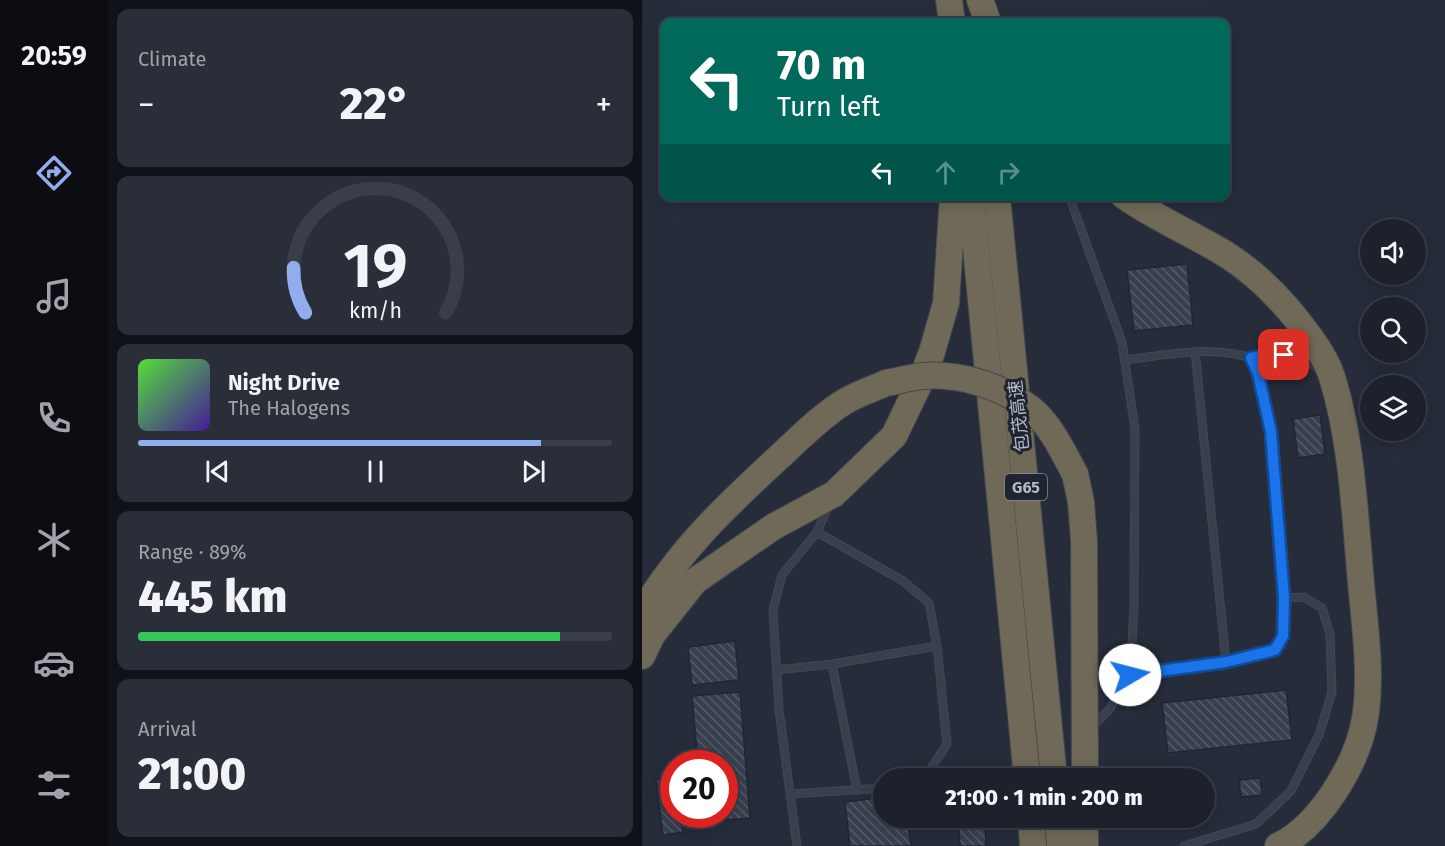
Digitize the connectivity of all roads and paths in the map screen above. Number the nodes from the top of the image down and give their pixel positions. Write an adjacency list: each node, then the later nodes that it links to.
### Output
1 (949, 0): 4 (highway)
2 (975, 0): 5 (highway)
3 (980, 0): 6 (highway)
4 (951, 18)
5 (977, 18)
6 (987, 18)
7 (953, 201): 16 (highway)
8 (971, 201): 28 (highway, 包茂高速 / G65)
9 (997, 201): 29 (highway, 包茂高速 / G65)
10 (1072, 201): 14 (lane)
11 (1131, 201): 15 (highway)
12 (1195, 351): 13 (lane); 14 (lane); 22 (lane)
13 (1251, 358): 15 (lane); 18 (lane)
14 (1124, 360): 25 (lane)
15 (1332, 374): 42 (highway)
16 (834, 494): 17 (lane); 21 (highway)
17 (817, 532): 20 (lane); 24 (lane)
18 (1284, 598): 22 (lane); 41 (lane)
19 (642, 613): 26 (highway, bridge)
20 (937, 646): 23 (lane); 27 (lane)
21 (642, 656)
22 (1226, 662): 25 (lane)
23 (832, 664): 24 (lane); 32 (lane)
24 (777, 670): 33 (lane)
25 (1130, 675): 26 (lane)
26 (1084, 736): 30 (highway)
27 (931, 768)
28 (1026, 768)
29 (1053, 768)
30 (1085, 768)
31 (873, 789): 32 (lane)
32 (857, 790): 33 (lane)
33 (791, 794): 37 (lane)
34 (1031, 828): 38 (highway)
35 (1059, 828): 39 (highway)
36 (1085, 828): 40 (highway)
37 (797, 846)
38 (1033, 846)
39 (1060, 846)
40 (1085, 846)
41 (1184, 846)
42 (1278, 846)

